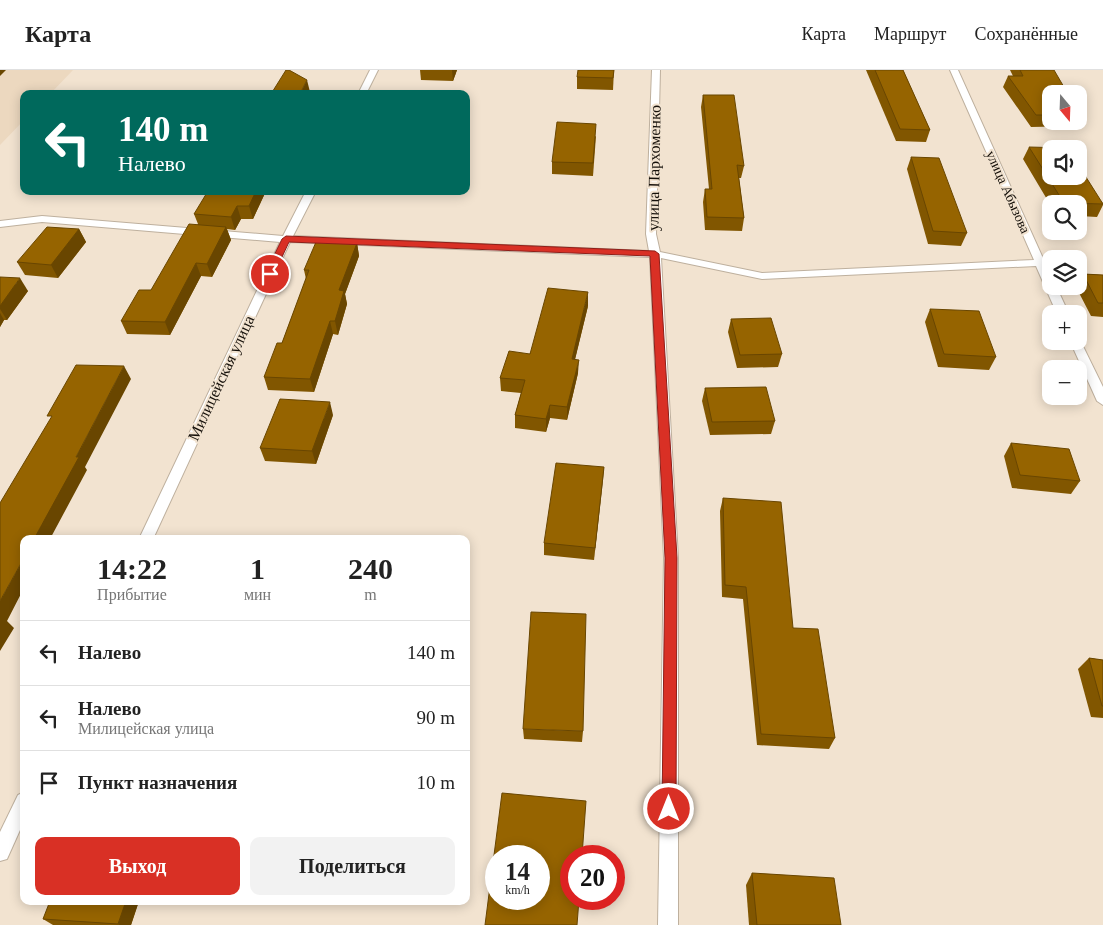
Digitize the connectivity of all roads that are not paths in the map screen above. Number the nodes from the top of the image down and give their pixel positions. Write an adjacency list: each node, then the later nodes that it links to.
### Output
1 (374, 70): 4 (lane)
2 (656, 70): 8 (lane, улица Пархоменко)
3 (954, 70): 9 (lane, улица Абызова)
4 (364, 90)
5 (309, 195): 7 (lane, Милицейская улица)
6 (0, 224): 7 (lane)
7 (286, 239): 8 (lane); 13 (lane, Милицейская улица)
8 (655, 254): 9 (lane); 16 (lane, улица Пархоменко)
9 (1040, 263): 10 (lane, улица Абызова)
10 (1059, 305)
11 (1080, 350): 12 (lane)
12 (1103, 401)
13 (148, 535)
14 (20, 810): 15 (lane)
15 (0, 852)
16 (668, 925)

